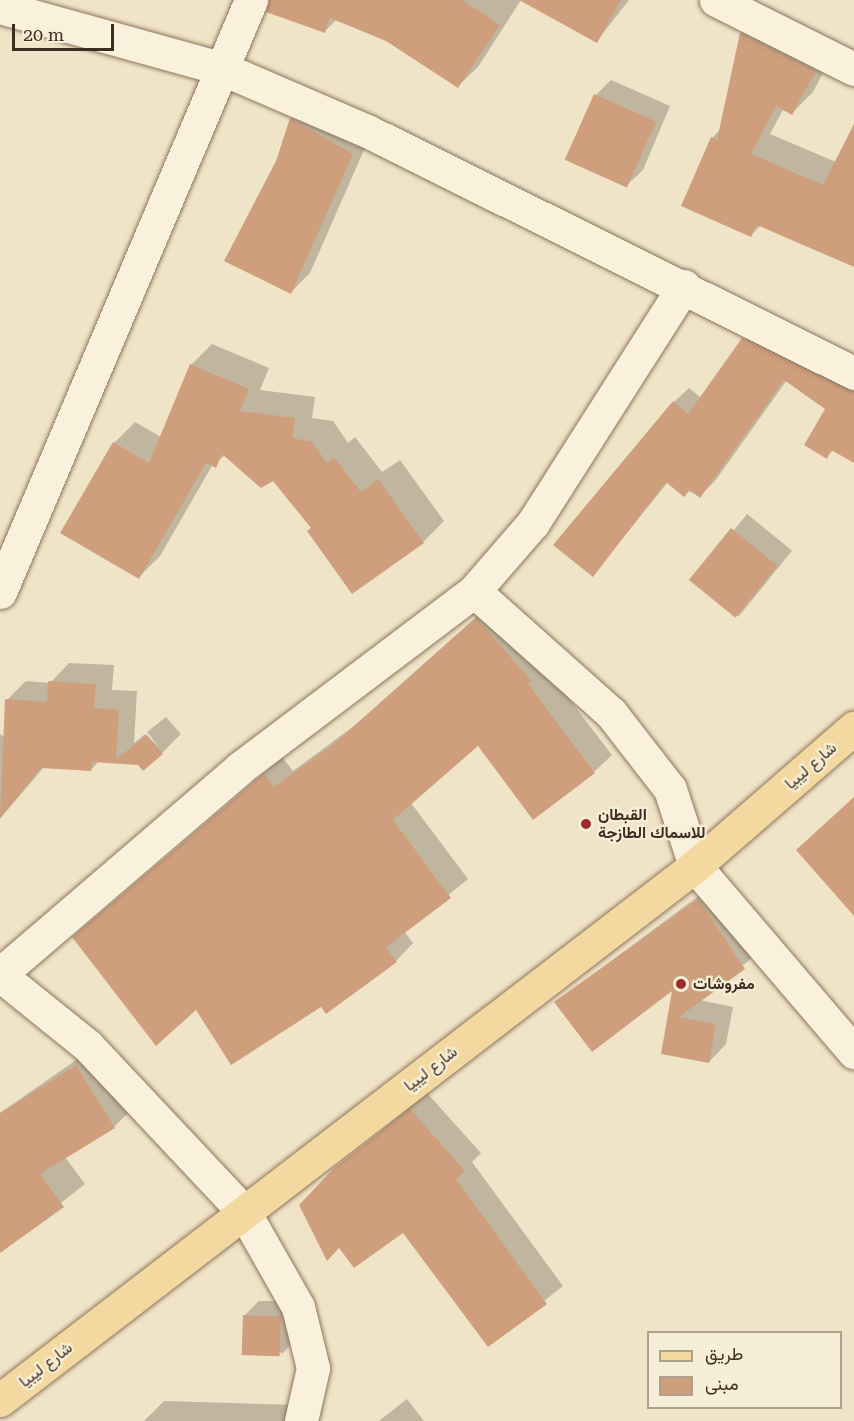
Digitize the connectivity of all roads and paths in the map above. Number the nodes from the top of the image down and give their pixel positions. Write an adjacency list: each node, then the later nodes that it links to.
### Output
1 (252, 0): 4 (street)
2 (716, 0): 5 (street)
3 (0, 8): 4 (street)
4 (223, 69): 6 (street); 9 (street)
5 (854, 69)
6 (684, 286): 7 (street); 8 (street)
7 (854, 373)
8 (474, 591): 11 (street); 12 (street)
9 (0, 592)
10 (854, 728): 11 (main road, شارع ليبيا)
11 (695, 866): 13 (street); 14 (main road, شارع ليبيا)
12 (0, 975): 14 (street)
13 (854, 1052)
14 (244, 1212): 15 (main road, شارع ليبيا); 16 (street)
15 (0, 1400)
16 (301, 1421)

